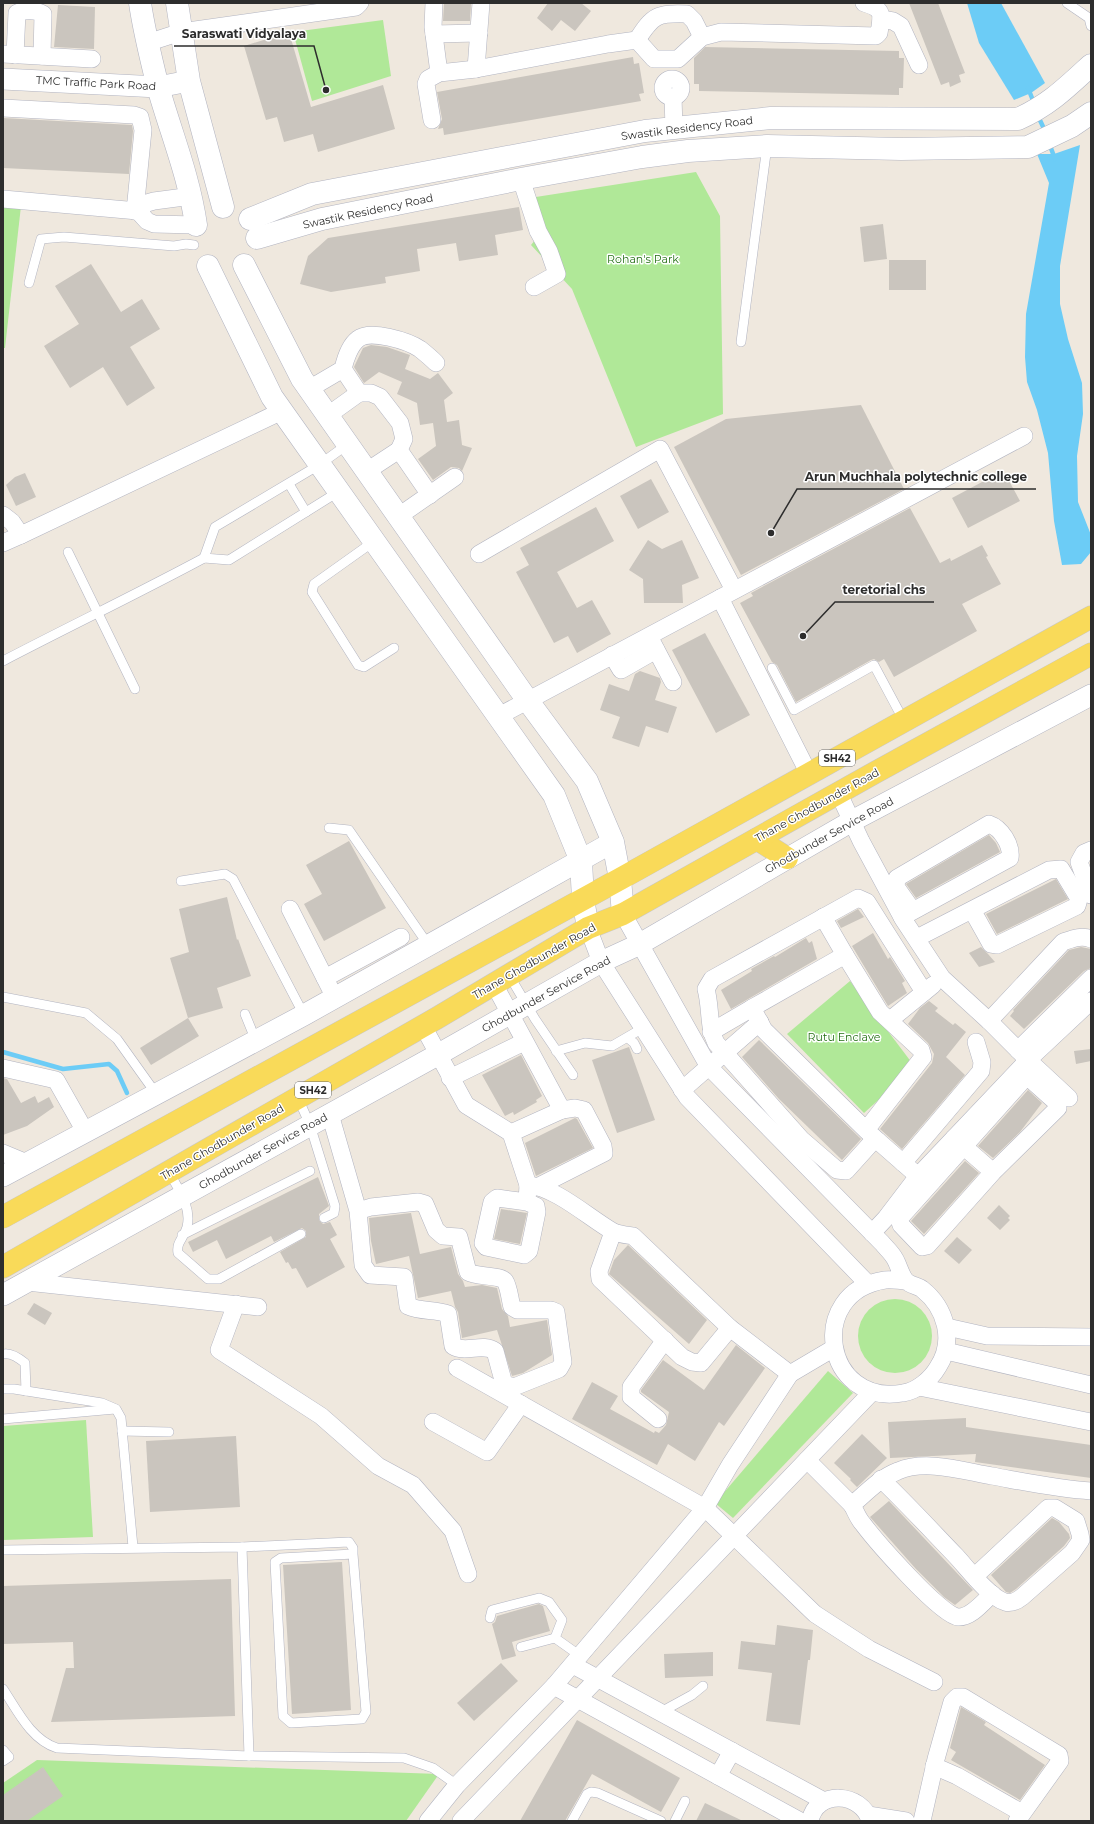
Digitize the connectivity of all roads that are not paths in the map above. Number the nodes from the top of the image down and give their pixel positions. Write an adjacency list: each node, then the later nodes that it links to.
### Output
1 (140, 3): 14 (main road)
2 (177, 3): 9 (main road)
3 (360, 3): 9 (street)
4 (434, 3): 11 (street)
5 (481, 3): 10 (street)
6 (1067, 3): 8 (lane)
7 (874, 8): 12 (street); 20 (street)
8 (1091, 26)
9 (182, 32): 14 (street); 26 (main road)
10 (479, 33): 11 (street); 22 (street)
11 (434, 34): 23 (street)
12 (702, 37): 13 (street); 19 (street)
13 (637, 40): 18 (street); 22 (street)
14 (147, 43): 27 (main road)
15 (9, 55): 16 (street); 16 (street)
16 (42, 56): 17 (street)
17 (92, 59)
18 (654, 59): 19 (street); 25 (street)
19 (678, 59): 25 (street)
20 (919, 65)
21 (1091, 65): 31 (main road, Swastik Residency Road)
22 (476, 69): 23 (street)
23 (439, 73): 30 (street)
24 (3, 79): 27 (street, TMC Traffic Park Road)
25 (671, 80): 32 (street)
26 (189, 81): 27 (street, TMC Traffic Park Road); 39 (main road)
27 (158, 87): 37 (main road)
28 (3, 108): 40 (street)
29 (1091, 113): 33 (main road, Swastik Residency Road)
30 (432, 120)
31 (748, 121): 32 (main road, Swastik Residency Road); 33 (main road)
32 (672, 128): 34 (main road); 35 (main road); 41 (main road, Swastik Residency Road)
33 (758, 147): 34 (main road, Swastik Residency Road); 47 (lane)
34 (688, 151): 35 (main road, Swastik Residency Road)
35 (658, 155): 36 (main road, Swastik Residency Road)
36 (521, 179): 41 (main road, Swastik Residency Road); 46 (street)
37 (192, 196): 40 (street); 42 (main road)
38 (3, 199): 40 (street)
39 (223, 208): 41 (main road); 42 (main road)
40 (137, 211): 42 (street)
41 (253, 228): 43 (main road)
42 (195, 235): 44 (main road); 45 (lane)
43 (244, 265): 44 (main road); 50 (main road)
44 (208, 266): 52 (main road)
45 (29, 283)
46 (534, 287)
47 (742, 342)
48 (436, 363): 49 (street)
49 (343, 369): 50 (street); 51 (street)
50 (309, 390): 53 (main road)
51 (359, 393): 53 (street); 56 (street)
52 (282, 411): 57 (main road); 66 (street)
53 (327, 416): 55 (main road)
54 (1024, 436): 72 (street)
55 (348, 444): 57 (lane); 58 (main road)
56 (399, 450): 58 (street); 62 (street)
57 (319, 465): 60 (lane); 61 (main road)
58 (367, 471): 65 (main road)
59 (455, 477): 62 (street)
60 (288, 484): 63 (lane); 71 (lane)
61 (338, 492): 63 (lane); 67 (main road)
62 (430, 495): 65 (street)
63 (306, 512): 71 (lane)
64 (3, 515): 66 (street)
65 (399, 516): 86 (main road)
66 (21, 535): 68 (street)
67 (373, 542): 77 (lane); 87 (main road)
68 (3, 543)
69 (68, 552): 74 (lane)
70 (479, 554): 72 (street)
71 (204, 558): 74 (lane)
72 (734, 590): 73 (street)
73 (720, 598): 76 (street); 89 (street)
74 (97, 612): 80 (lane); 83 (lane)
75 (1091, 617): 88 (main road, SH42)
76 (653, 643): 79 (street); 82 (street)
77 (394, 648)
78 (1091, 654): 90 (main road, Thane Ghodbunder Road / SH42)
79 (614, 659): 84 (street); 86 (street)
80 (3, 661)
81 (772, 668): 88 (lane)
82 (673, 682)
83 (135, 689)
84 (560, 695)
85 (1091, 695): 91 (street, Ghodbunder Service Road)
86 (528, 701): 87 (street); 94 (main road)
87 (497, 717): 97 (main road)
88 (904, 721): 89 (main road, SH42)
89 (809, 774): 98 (main road, SH42)
90 (839, 794): 91 (street); 93 (main road, Thane Ghodbunder Road / SH42)
91 (852, 821): 96 (street, Ghodbunder Service Road); 105 (street)
92 (330, 828): 112 (lane)
93 (757, 839): 96 (main road); 104 (main road, Thane Ghodbunder Road / SH42)
94 (613, 842): 97 (street); 98 (main road)
95 (1091, 850): 100 (street)
96 (787, 858): 111 (street, Ghodbunder Service Road)
97 (581, 861): 101 (main road); 112 (street)
98 (620, 879): 101 (main road, SH42); 104 (main road)
99 (181, 881): 126 (lane)
100 (1091, 895)
101 (583, 899): 107 (main road); 171 (main road, SH42)
102 (290, 909): 115 (street)
103 (972, 910): 103 (street); 109 (street)
104 (622, 914): 107 (main road, Thane Ghodbunder Road / SH42); 111 (street)
105 (907, 914): 105 (street); 109 (street)
106 (824, 917): 113 (street); 119 (street); 132 (street)
107 (588, 928): 114 (street); 118 (main road, Thane Ghodbunder Road / SH42)
108 (400, 937): 115 (street)
109 (917, 938): 116 (street)
110 (1091, 939): 128 (street)
111 (638, 945): 114 (street, Ghodbunder Service Road); 142 (street)
112 (429, 946): 121 (street)
113 (845, 955): 123 (street); 127 (street)
114 (601, 962): 124 (street, Ghodbunder Service Road); 131 (street)
115 (325, 978): 121 (street)
116 (942, 978): 119 (street); 128 (street)
117 (1091, 978): 141 (street)
118 (501, 979): 124 (street); 130 (main road, Thane Ghodbunder Road / SH42)
119 (924, 992): 127 (street)
120 (3, 997): 149 (lane)
121 (335, 998): 126 (street)
122 (1091, 1001): 141 (street)
123 (752, 1008): 129 (street); 132 (street)
124 (518, 1009): 135 (street); 138 (lane); 140 (street, Ghodbunder Service Road)
125 (245, 1014): 134 (lane)
126 (304, 1015): 134 (street)
127 (890, 1020): 157 (street)
128 (989, 1021): 141 (street)
129 (760, 1022): 139 (street); 157 (street)
130 (423, 1026): 140 (street); 150 (main road, Thane Ghodbunder Road / SH42)
131 (643, 1028): 133 (lane); 147 (street)
132 (711, 1032): 139 (street)
133 (628, 1038): 137 (lane); 138 (lane)
134 (256, 1041): 149 (street)
135 (524, 1042): 145 (street); 152 (street)
136 (976, 1042): 146 (street)
137 (636, 1049)
138 (556, 1051): 144 (lane)
139 (725, 1053): 142 (street); 157 (street)
140 (439, 1054): 145 (street); 153 (street, Ghodbunder Service Road)
141 (1023, 1055): 148 (street); 151 (street)
142 (709, 1067): 147 (street); 174 (street)
143 (3, 1068): 155 (street)
144 (573, 1075)
145 (450, 1078): 156 (street)
146 (976, 1078): 148 (street); 161 (street)
147 (682, 1090): 180 (street)
148 (995, 1094): 158 (street)
149 (157, 1095): 155 (street)
150 (298, 1098): 154 (lane); 163 (main road, Thane Ghodbunder Road / SH42)
151 (1069, 1098)
152 (562, 1110): 156 (street); 167 (street)
153 (330, 1114): 154 (street, Ghodbunder Service Road); 170 (street)
154 (310, 1125): 168 (street, Ghodbunder Service Road); 172 (lane)
155 (86, 1133): 160 (street)
156 (511, 1133): 167 (street)
157 (872, 1135): 161 (street)
158 (959, 1142): 164 (street); 164 (street); 164 (street); 166 (street)
159 (3, 1153): 160 (street)
160 (27, 1163): 165 (street)
161 (903, 1163): 166 (street)
162 (310, 1171): 176 (lane)
163 (169, 1172): 168 (lane); 177 (main road, Thane Ghodbunder Road / SH42)
164 (993, 1172)
165 (3, 1176)
166 (918, 1176): 174 (street)
167 (534, 1185): 169 (street); 173 (street)
168 (182, 1196): 176 (lane); 179 (street, Ghodbunder Service Road)
169 (527, 1202)
170 (358, 1211): 170 (street)
171 (3, 1217)
172 (324, 1218)
173 (613, 1232): 184 (street); 187 (street)
174 (872, 1233): 178 (street)
175 (302, 1234): 176 (lane)
176 (182, 1236)
177 (3, 1267)
178 (906, 1281): 180 (street); 185 (street)
179 (27, 1282): 181 (street, Ghodbunder Service Road); 182 (street)
180 (868, 1284): 188 (street)
181 (3, 1295)
182 (236, 1304): 183 (street); 217 (street)
183 (258, 1306)
184 (730, 1328): 187 (street); 192 (street)
185 (947, 1328): 186 (street); 189 (street)
186 (1091, 1336)
187 (665, 1340): 201 (street)
188 (834, 1348): 192 (street); 197 (street)
189 (946, 1351): 193 (street); 194 (street)
190 (3, 1354): 196 (lane)
191 (457, 1368): 198 (street)
192 (790, 1374): 210 (street)
193 (1091, 1385)
194 (919, 1387): 197 (street); 203 (street)
195 (3, 1389): 196 (lane)
196 (26, 1391): 199 (lane)
197 (872, 1392): 206 (street)
198 (521, 1404): 202 (street); 210 (street)
199 (116, 1409): 200 (lane); 204 (lane)
200 (3, 1419)
201 (658, 1419)
202 (433, 1422)
203 (1091, 1422)
204 (122, 1431): 205 (lane); 213 (lane)
205 (169, 1432)
206 (807, 1460): 209 (street); 212 (street)
207 (881, 1479): 208 (street); 209 (street); 218 (street)
208 (1087, 1491): 211 (street)
209 (852, 1505): 219 (street)
210 (705, 1508): 212 (street); 223 (street)
211 (1068, 1515): 218 (street); 219 (street)
212 (734, 1536): 224 (street); 225 (street)
213 (133, 1547): 214 (lane); 215 (lane)
214 (242, 1547): 216 (lane); 233 (lane)
215 (3, 1550)
216 (353, 1554): 216 (lane)
217 (468, 1574)
218 (975, 1576): 219 (street)
219 (992, 1594)
220 (490, 1618): 221 (lane)
221 (555, 1638): 222 (lane); 223 (lane)
222 (521, 1647)
223 (576, 1660): 224 (street); 226 (street)
224 (598, 1678): 229 (street); 230 (street)
225 (934, 1682)
226 (554, 1686): 229 (street); 237 (street)
227 (704, 1686): 230 (lane)
228 (3, 1689): 233 (lane)
229 (577, 1700): 236 (street); 243 (street)
230 (660, 1712): 232 (street)
231 (3, 1750): 234 (lane)
232 (732, 1751): 236 (street); 239 (street)
233 (249, 1756): 237 (lane)
234 (3, 1761)
235 (934, 1766): 240 (street); 240 (street); 250 (street)
236 (718, 1776): 247 (street)
237 (457, 1785): 242 (street)
238 (685, 1801): 246 (lane)
239 (824, 1801): 241 (street); 248 (street)
240 (1020, 1817)
241 (869, 1818): 249 (street)
242 (433, 1820)
243 (461, 1821)
244 (572, 1821): 245 (lane)
245 (661, 1821)
246 (675, 1821)
247 (800, 1821)
248 (810, 1821)
249 (906, 1821)
250 (922, 1821)

